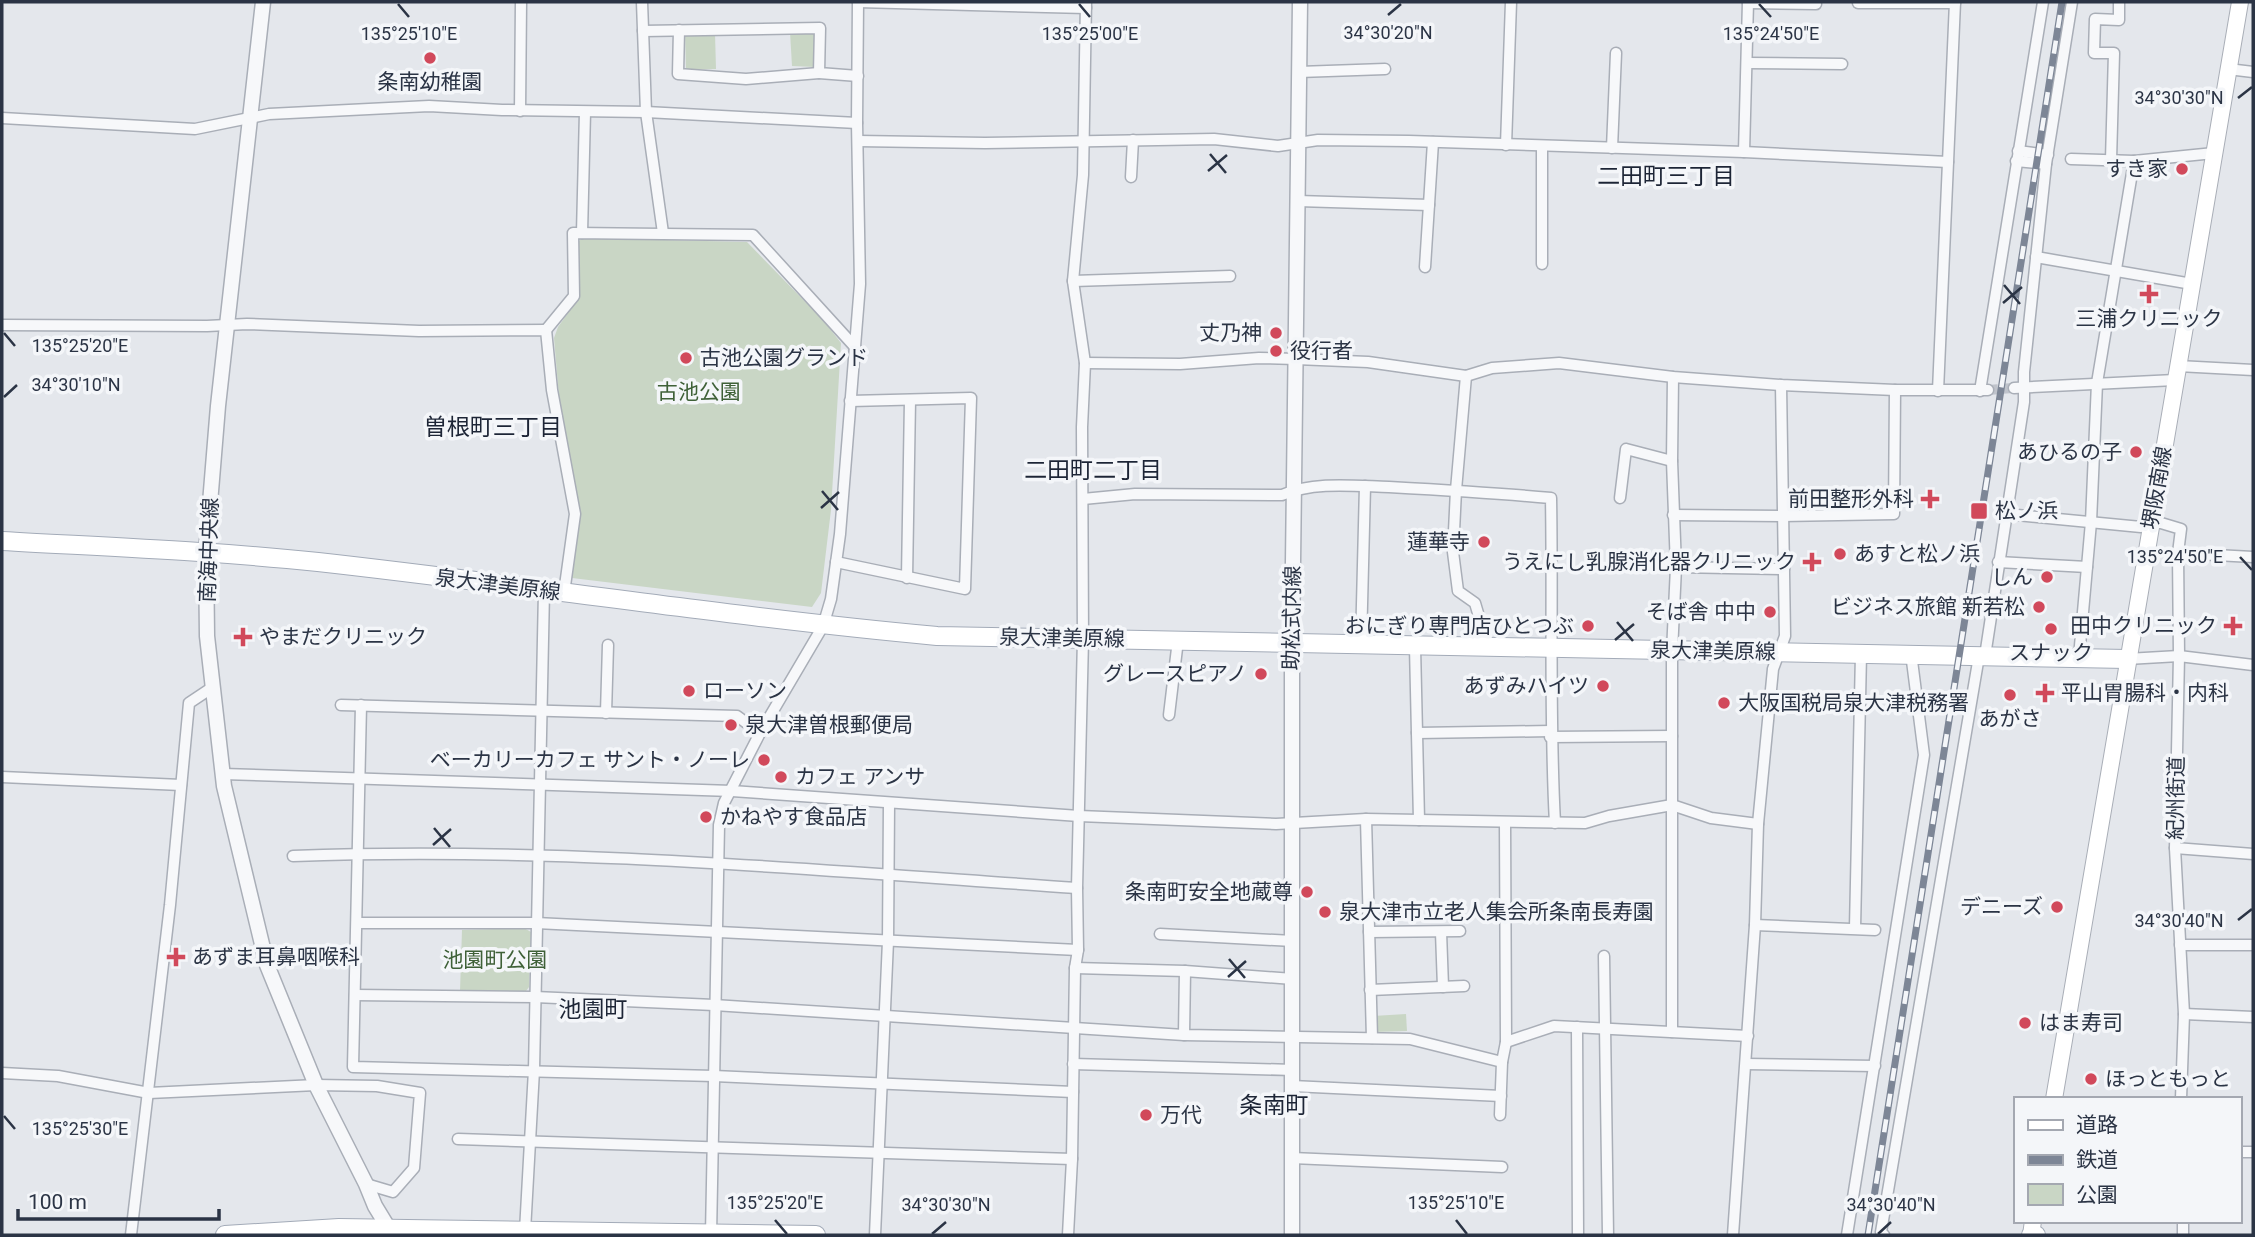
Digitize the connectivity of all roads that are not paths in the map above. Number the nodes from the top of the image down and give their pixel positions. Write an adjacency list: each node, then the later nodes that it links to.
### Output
1 (262, 2): 30 (street, 南海中央線)
2 (521, 2): 27 (street)
3 (642, 2): 17 (street)
4 (858, 2): 15 (street); 26 (street)
5 (1300, 2): 23 (street, 助松式内線)
6 (1511, 2): 38 (street)
7 (2043, 2): 43 (street)
8 (2071, 2): 45 (street)
9 (2119, 2): 46 (street)
10 (2239, 2): 22 (main road, 堺阪南線)
11 (1748, 3): 14 (street); 19 (street)
12 (1858, 3): 13 (street)
13 (1955, 3): 48 (street)
14 (1816, 4)
15 (1086, 5): 34 (street)
16 (679, 30): 17 (street); 25 (street); 25 (street)
17 (643, 31): 29 (street)
18 (1616, 53): 40 (street)
19 (1747, 63): 20 (street); 41 (street)
20 (1842, 64)
21 (1385, 69): 23 (street)
22 (2228, 69): 24 (street); 42 (main road, 堺阪南線)
23 (1299, 72): 37 (street, 助松式内線)
24 (2253, 72)
25 (819, 73): 26 (street)
26 (858, 76): 32 (street)
27 (520, 111): 28 (street); 30 (street)
28 (585, 112): 29 (street); 52 (street)
29 (646, 112): 32 (street); 53 (street)
30 (251, 116): 31 (street); 62 (street, 南海中央線)
31 (2, 118)
32 (857, 124): 33 (street)
33 (858, 141): 34 (street); 64 (street)
34 (1084, 141): 35 (street); 59 (street)
35 (1133, 141): 37 (street); 49 (street)
36 (1433, 142): 37 (street); 38 (street); 51 (street)
37 (1297, 143): 50 (street, 助松式内線)
38 (1506, 145): 39 (street)
39 (1542, 146): 40 (street); 55 (street)
40 (1612, 148): 41 (street)
41 (1744, 152): 48 (street)
42 (2214, 153): 47 (street); 60 (main road, 堺阪南線)
43 (2017, 156): 45 (street); 75 (street)
44 (2071, 159): 46 (street)
45 (2047, 160): 54 (street)
46 (2111, 160): 47 (street)
47 (2134, 161): 57 (street)
48 (1948, 162): 75 (street)
49 (1131, 177)
50 (1298, 201): 51 (street); 65 (street, 助松式内線)
51 (1429, 205): 56 (street)
52 (582, 233): 53 (street); 63 (street)
53 (663, 233): 64 (street)
54 (2036, 257): 57 (street); 73 (street)
55 (1542, 264)
56 (1425, 267)
57 (2116, 270): 60 (street); 71 (street)
58 (1230, 276): 59 (street)
59 (1073, 281): 66 (street)
60 (2192, 284): 68 (main road, 堺阪南線)
61 (2, 325): 62 (street)
62 (226, 325): 63 (street); 90 (street, 南海中央線)
63 (546, 330): 100 (street)
64 (855, 347): 77 (street)
65 (1296, 359): 66 (street); 69 (street); 80 (street, 助松式内線)
66 (1085, 363): 83 (street)
67 (2253, 370): 68 (street)
68 (2176, 373): 71 (street); 87 (main road, 堺阪南線)
69 (1466, 376): 70 (street); 81 (street)
70 (1673, 377): 72 (street); 78 (street)
71 (2097, 383): 73 (street); 88 (street)
72 (1782, 385): 74 (street); 86 (street)
73 (2019, 387): 85 (street)
74 (1895, 390): 75 (street); 86 (street)
75 (1938, 391)
76 (909, 400): 77 (street); 98 (street); 98 (street)
77 (850, 401): 93 (street)
78 (1672, 461): 82 (street); 84 (street)
79 (1365, 486): 80 (street); 81 (street); 105 (street)
80 (1294, 489): 83 (street); 104 (street, 助松式内線)
81 (1455, 490): 108 (street); 109 (street)
82 (1620, 498)
83 (1083, 499): 102 (street)
84 (1674, 514): 86 (street); 95 (street)
85 (2007, 514): 88 (street); 94 (street)
86 (1783, 516): 97 (street)
87 (2151, 520): 88 (street); 91 (street, 紀州街道); 117 (main road, 堺阪南線)
88 (2091, 522): 96 (street)
89 (2, 541): 90 (main road, 泉大津美原線)
90 (206, 552): 99 (main road, 泉大津美原線); 119 (street, 南海中央線)
91 (2178, 553): 92 (street); 115 (street, 紀州街道)
92 (2253, 557)
93 (836, 562): 98 (street); 101 (street)
94 (1998, 562): 96 (street); 114 (street)
95 (1676, 567): 97 (street); 110 (street)
96 (2088, 567): 116 (street)
97 (1784, 569): 111 (street)
98 (906, 578)
99 (544, 591): 100 (main road, 泉大津美原線); 122 (street)
100 (565, 593): 101 (main road, 泉大津美原線)
101 (823, 625): 102 (main road, 泉大津美原線); 125 (street)
102 (1083, 639): 103 (main road, 泉大津美原線); 137 (street)
103 (1178, 640): 104 (main road, 泉大津美原線); 124 (street)
104 (1292, 642): 105 (main road, 泉大津美原線); 140 (street, 助松式内線)
105 (1361, 644): 107 (main road, 泉大津美原線)
106 (608, 645): 123 (street)
107 (1415, 647): 108 (main road, 泉大津美原線); 126 (street)
108 (1488, 647): 109 (main road, 泉大津美原線)
109 (1553, 648): 110 (main road, 泉大津美原線); 127 (street)
110 (1672, 652): 111 (main road, 泉大津美原線); 128 (street)
111 (1781, 652): 112 (main road, 泉大津美原線); 143 (street)
112 (1861, 653): 113 (main road, 泉大津美原線); 155 (street)
113 (1911, 653): 114 (main road, 泉大津美原線); 192 (street)
114 (1982, 656): 116 (main road, 泉大津美原線); 231 (street)
115 (2179, 656): 117 (street); 118 (street); 144 (street, 紀州街道)
116 (2079, 657): 117 (main road, 泉大津美原線)
117 (2127, 659): 205 (main road, 堺阪南線)
118 (2253, 665)
119 (213, 687): 129 (street, 南海中央線); 133 (street)
120 (341, 705): 121 (street)
121 (361, 705): 122 (street); 131 (street)
122 (542, 711): 123 (street); 132 (street)
123 (606, 713): 125 (street)
124 (1169, 715)
125 (760, 733): 134 (street)
126 (1417, 733): 127 (street); 139 (street)
127 (1550, 734): 128 (street); 142 (street)
128 (1672, 736): 136 (street)
129 (223, 774): 131 (street); 198 (street, 南海中央線)
130 (2, 777): 133 (street)
131 (358, 780): 132 (street); 145 (street)
132 (540, 783): 134 (street); 148 (street)
133 (181, 785): 202 (street)
134 (732, 791): 135 (street); 149 (street)
135 (889, 804): 137 (street); 150 (street)
136 (1672, 805): 142 (street); 143 (street); 183 (street)
137 (1079, 816): 140 (street); 151 (street)
138 (1366, 819): 139 (street); 140 (street); 160 (street)
139 (1419, 820): 141 (street)
140 (1291, 822): 163 (street, 助松式内線)
141 (1505, 823): 142 (street); 188 (street)
142 (1555, 823)
143 (1758, 824): 154 (street)
144 (2175, 849): 146 (street); 164 (street, 紀州街道)
145 (359, 854): 147 (street); 148 (street); 152 (street)
146 (2253, 854)
147 (293, 856)
148 (538, 857): 149 (street); 153 (street)
149 (718, 864): 150 (street); 158 (street)
150 (887, 875): 151 (street); 162 (street)
151 (1077, 888): 166 (street)
152 (357, 923): 153 (street); 174 (street)
153 (536, 923): 158 (street); 175 (street)
154 (1755, 925): 155 (street); 185 (street)
155 (1854, 928): 156 (street)
156 (1875, 930)
157 (1460, 931): 159 (street)
158 (717, 932): 162 (street); 176 (street)
159 (1441, 932): 160 (street); 172 (street)
160 (1369, 933): 173 (street)
161 (1160, 934): 163 (street)
162 (887, 941): 166 (street); 178 (street)
163 (1293, 942): 170 (street, 助松式内線)
164 (2180, 945): 165 (street); 177 (street, 紀州街道)
165 (2253, 945)
166 (1078, 950): 168 (street)
167 (1604, 957): 182 (street)
168 (1075, 968): 169 (street); 180 (street)
169 (1185, 971): 170 (street); 184 (street)
170 (1293, 979): 186 (street, 助松式内線)
171 (1464, 986): 172 (street)
172 (1443, 987): 173 (street)
173 (1370, 990): 187 (street)
174 (355, 995): 175 (street); 193 (street)
175 (535, 998): 176 (street); 194 (street)
176 (714, 1005): 178 (street); 197 (street)
177 (2184, 1014): 179 (street); 206 (street, 紀州街道)
178 (884, 1015): 180 (street); 199 (street)
179 (2253, 1017)
180 (1073, 1027): 184 (street); 191 (street)
181 (1577, 1027): 182 (street); 188 (street); 227 (street)
182 (1606, 1029): 183 (street); 228 (street)
183 (1672, 1032): 185 (street)
184 (1184, 1035): 186 (street)
185 (1748, 1036): 190 (street)
186 (1293, 1037): 187 (street); 195 (street, 助松式内線)
187 (1372, 1038): 189 (street)
188 (1506, 1042): 189 (street)
189 (1502, 1062): 204 (street)
190 (1746, 1063): 192 (street); 229 (street)
191 (1073, 1064): 195 (street); 201 (street)
192 (1875, 1066): 230 (street)
193 (420, 1069): 194 (street); 203 (street)
194 (534, 1070): 197 (street); 209 (street)
195 (1293, 1070): 200 (street, 助松式内線)
196 (2, 1073): 202 (street)
197 (714, 1076): 199 (street); 210 (street)
198 (316, 1085): 202 (street); 203 (street); 215 (street, 南海中央線)
199 (881, 1085): 201 (street); 211 (street)
200 (1292, 1086): 204 (street); 212 (street, 助松式内線)
201 (1073, 1092): 213 (street)
202 (149, 1093): 219 (street)
203 (420, 1093): 215 (street)
204 (1501, 1096): 207 (street)
205 (2054, 1097)
206 (2181, 1097)
207 (1500, 1115)
208 (458, 1139): 209 (street)
209 (530, 1143): 210 (street); 216 (street)
210 (712, 1146): 211 (street); 221 (street)
211 (878, 1154): 213 (street); 224 (street)
212 (1292, 1158): 214 (street); 226 (street, 助松式内線)
213 (1072, 1159): 225 (street)
214 (1502, 1167)
215 (366, 1184): 217 (street, 南海中央線)
216 (525, 1231): 217 (main road); 218 (main road)
217 (391, 1232): 220 (main road)
218 (634, 1234): 221 (main road)
219 (131, 1235)
220 (225, 1235)
221 (711, 1235): 222 (main road)
222 (738, 1235): 223 (main road)
223 (816, 1235)
224 (875, 1235)
225 (1068, 1235)
226 (1292, 1235)
227 (1578, 1235)
228 (1608, 1235)
229 (1733, 1235)
230 (1847, 1235)
231 (1884, 1235)

